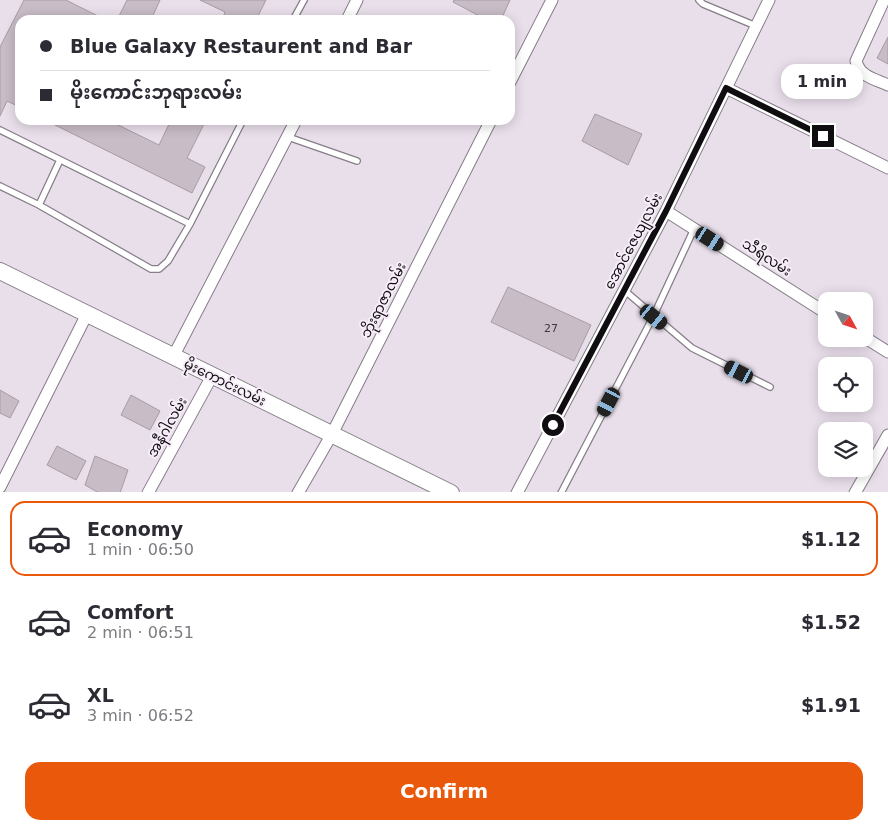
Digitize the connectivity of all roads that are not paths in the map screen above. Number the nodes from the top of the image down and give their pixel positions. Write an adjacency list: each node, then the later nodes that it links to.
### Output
1 (304, 0): 7 (lane)
2 (357, 0): 8 (street)
3 (552, 0): 10 (street)
4 (699, 0): 9 (lane)
5 (769, 0): 9 (street, အောင်ဇေယျလမ်း)
6 (884, 0): 11 (street)
7 (296, 15)
8 (350, 15)
9 (756, 26): 12 (street, အောင်ဇေယျလမ်း)
10 (515, 72)
11 (888, 85)
12 (726, 88): 20 (street); 23 (street, အောင်ဇေယျလမ်း)
13 (240, 125): 24 (lane)
14 (294, 125): 17 (street)
15 (488, 125): 36 (street, ဘိုးရာဇာလမ်း)
16 (0, 130): 18 (lane)
17 (288, 137): 19 (lane); 33 (street)
18 (60, 160): 22 (lane); 24 (lane)
19 (357, 161)
20 (888, 168)
21 (0, 186): 22 (lane)
22 (39, 205): 24 (lane)
23 (666, 211): 25 (street, သီရိလမ်း); 27 (street, အောင်ဇေယျလမ်း)
24 (190, 224)
25 (694, 229): 28 (street, သီရိလမ်း); 30 (lane)
26 (0, 271): 29 (main road, မိုးကောင်းလမ်း)
27 (624, 290): 30 (lane); 42 (street, အောင်ဇေယျလမ်း)
28 (818, 308)
29 (87, 314): 33 (main road, မိုးကောင်းလမ်း); 38 (street)
30 (654, 317): 35 (lane); 43 (lane)
31 (873, 343): 32 (street)
32 (888, 352)
33 (173, 357): 34 (main road, မိုးကောင်းလမ်း)
34 (212, 376): 36 (main road, မိုးကောင်းလမ်း); 39 (street, အနီဂါလမ်း)
35 (770, 388)
36 (332, 434): 40 (street, ဘိုးရာဇာလမ်း); 41 (main road, မိုးကောင်းလမ်း)
37 (888, 435): 44 (street)
38 (0, 486)
39 (148, 492)
40 (298, 492)
41 (451, 492)
42 (517, 492)
43 (561, 492)
44 (854, 492)

